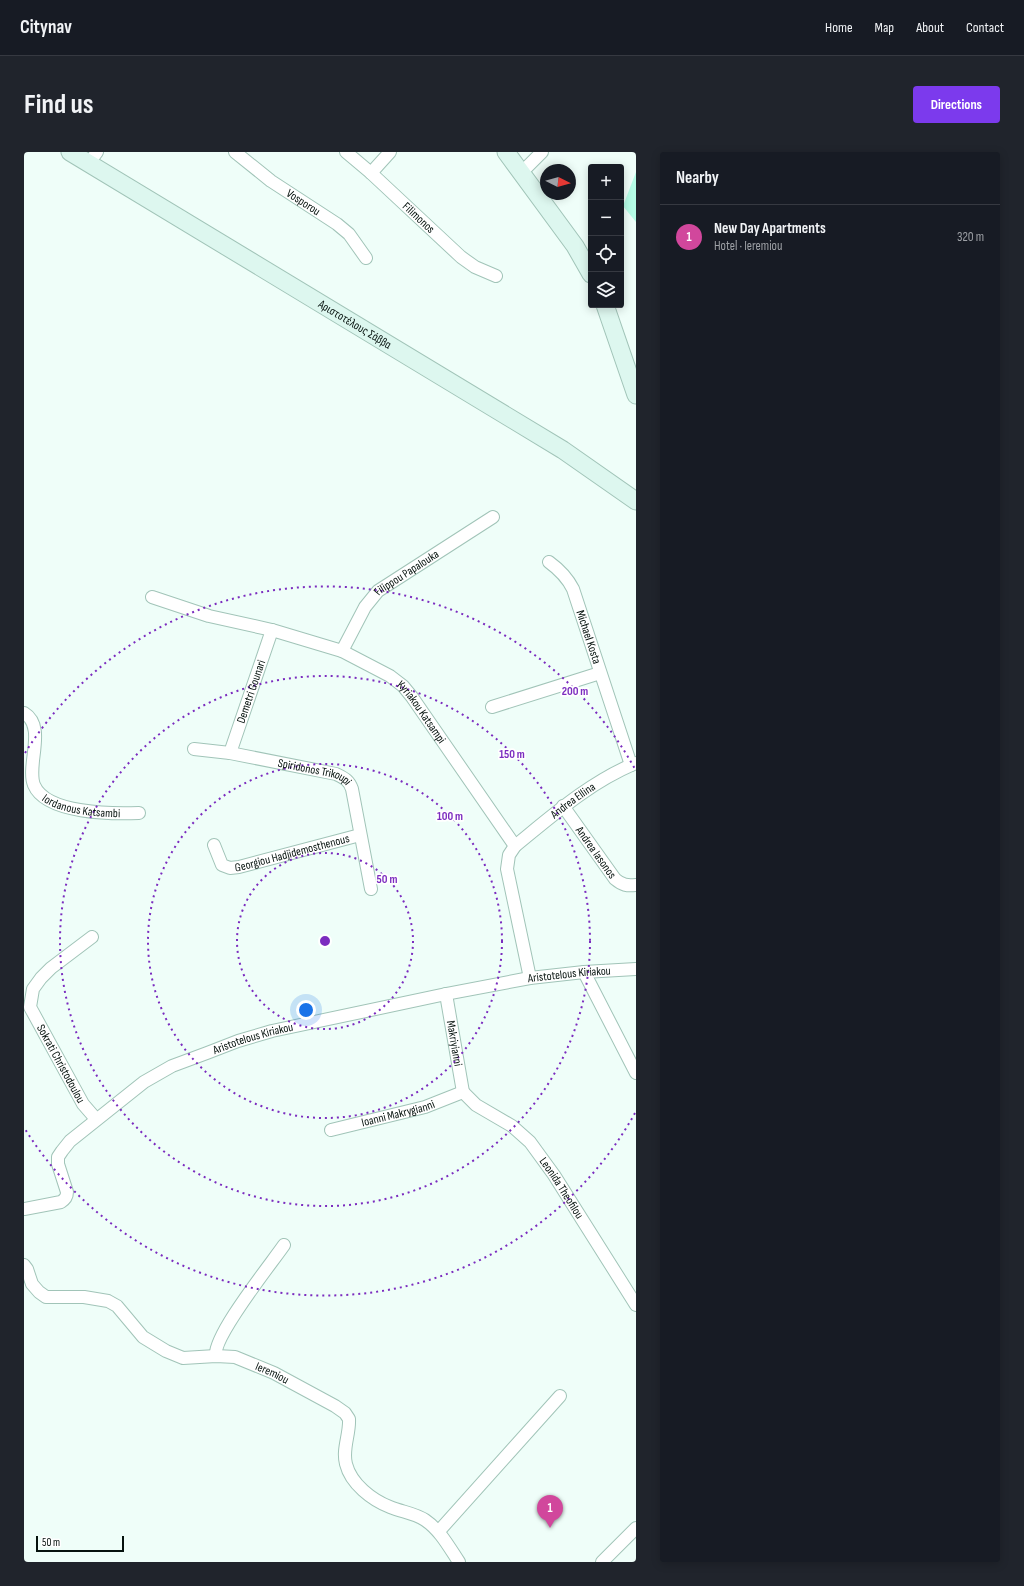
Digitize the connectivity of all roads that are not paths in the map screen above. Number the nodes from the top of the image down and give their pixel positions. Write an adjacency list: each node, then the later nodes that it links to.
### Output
1 (70, 152): 7 (street, Αριστοτέλους Σάββα)
2 (235, 152): 10 (street, Vosporou)
3 (346, 152): 8 (street, Filimonos)
4 (390, 152): 8 (street)
5 (506, 152): 9 (street)
6 (542, 152): 9 (street)
7 (93, 158): 15 (street, Αριστοτέλους Σάββα)
8 (371, 173): 12 (street, Filimonos)
9 (521, 173): 11 (street)
10 (366, 258)
11 (590, 272)
12 (496, 276)
13 (605, 308): 14 (street)
14 (636, 393)
15 (636, 501)
16 (493, 517): 20 (street, Filippou Papalouka)
17 (548, 562): 21 (street, Michael Kosta)
18 (152, 597): 19 (street, Kyriakou Katsampi)
19 (272, 630): 20 (street, Kyriakou Katsampi); 25 (street, Demetri Gounari)
20 (342, 651): 31 (street, Kyriakou Katsampi)
21 (600, 673): 22 (street); 26 (street, Michael Kosta)
22 (492, 707)
23 (24, 713): 28 (street, Iordanous Katsambi)
24 (194, 749): 25 (street, Spiridonos Trikoupi)
25 (230, 753): 29 (street, Spiridonos Trikoupi)
26 (633, 764): 27 (street, Andrea Ellina)
27 (563, 806): 31 (street, Andrea Ellina); 32 (street, Andrea Iasonos)
28 (139, 813)
29 (360, 835): 30 (street, Georgiou Hadjidemosthenous); 33 (street, Spiridonos Trikoupi)
30 (214, 845)
31 (515, 846): 37 (street)
32 (636, 885)
33 (371, 889)
34 (92, 938): 41 (street, Sokrati Christodoulou)
35 (636, 970): 36 (street, Aristotelous Kiriakou)
36 (584, 972): 37 (street, Aristotelous Kiriakou); 39 (street)
37 (530, 978): 38 (street, Aristotelous Kiriakou)
38 (446, 994): 40 (street, Makriyianni); 41 (street, Aristotelous Kiriakou)
39 (636, 1073)
40 (463, 1092): 42 (street, Ioanni Makrygianni); 46 (street, Leonida Theofilou)
41 (96, 1119): 43 (street, Aristotelous Kiriakou)
42 (331, 1130)
43 (24, 1209)
44 (284, 1245): 47 (street)
45 (24, 1265): 47 (street, Ieremiou)
46 (636, 1305)
47 (216, 1356): 50 (street, Ieremiou)
48 (560, 1396): 50 (street)
49 (636, 1528): 52 (street)
50 (439, 1531): 51 (street, Ieremiou)
51 (459, 1562)
52 (602, 1562)

